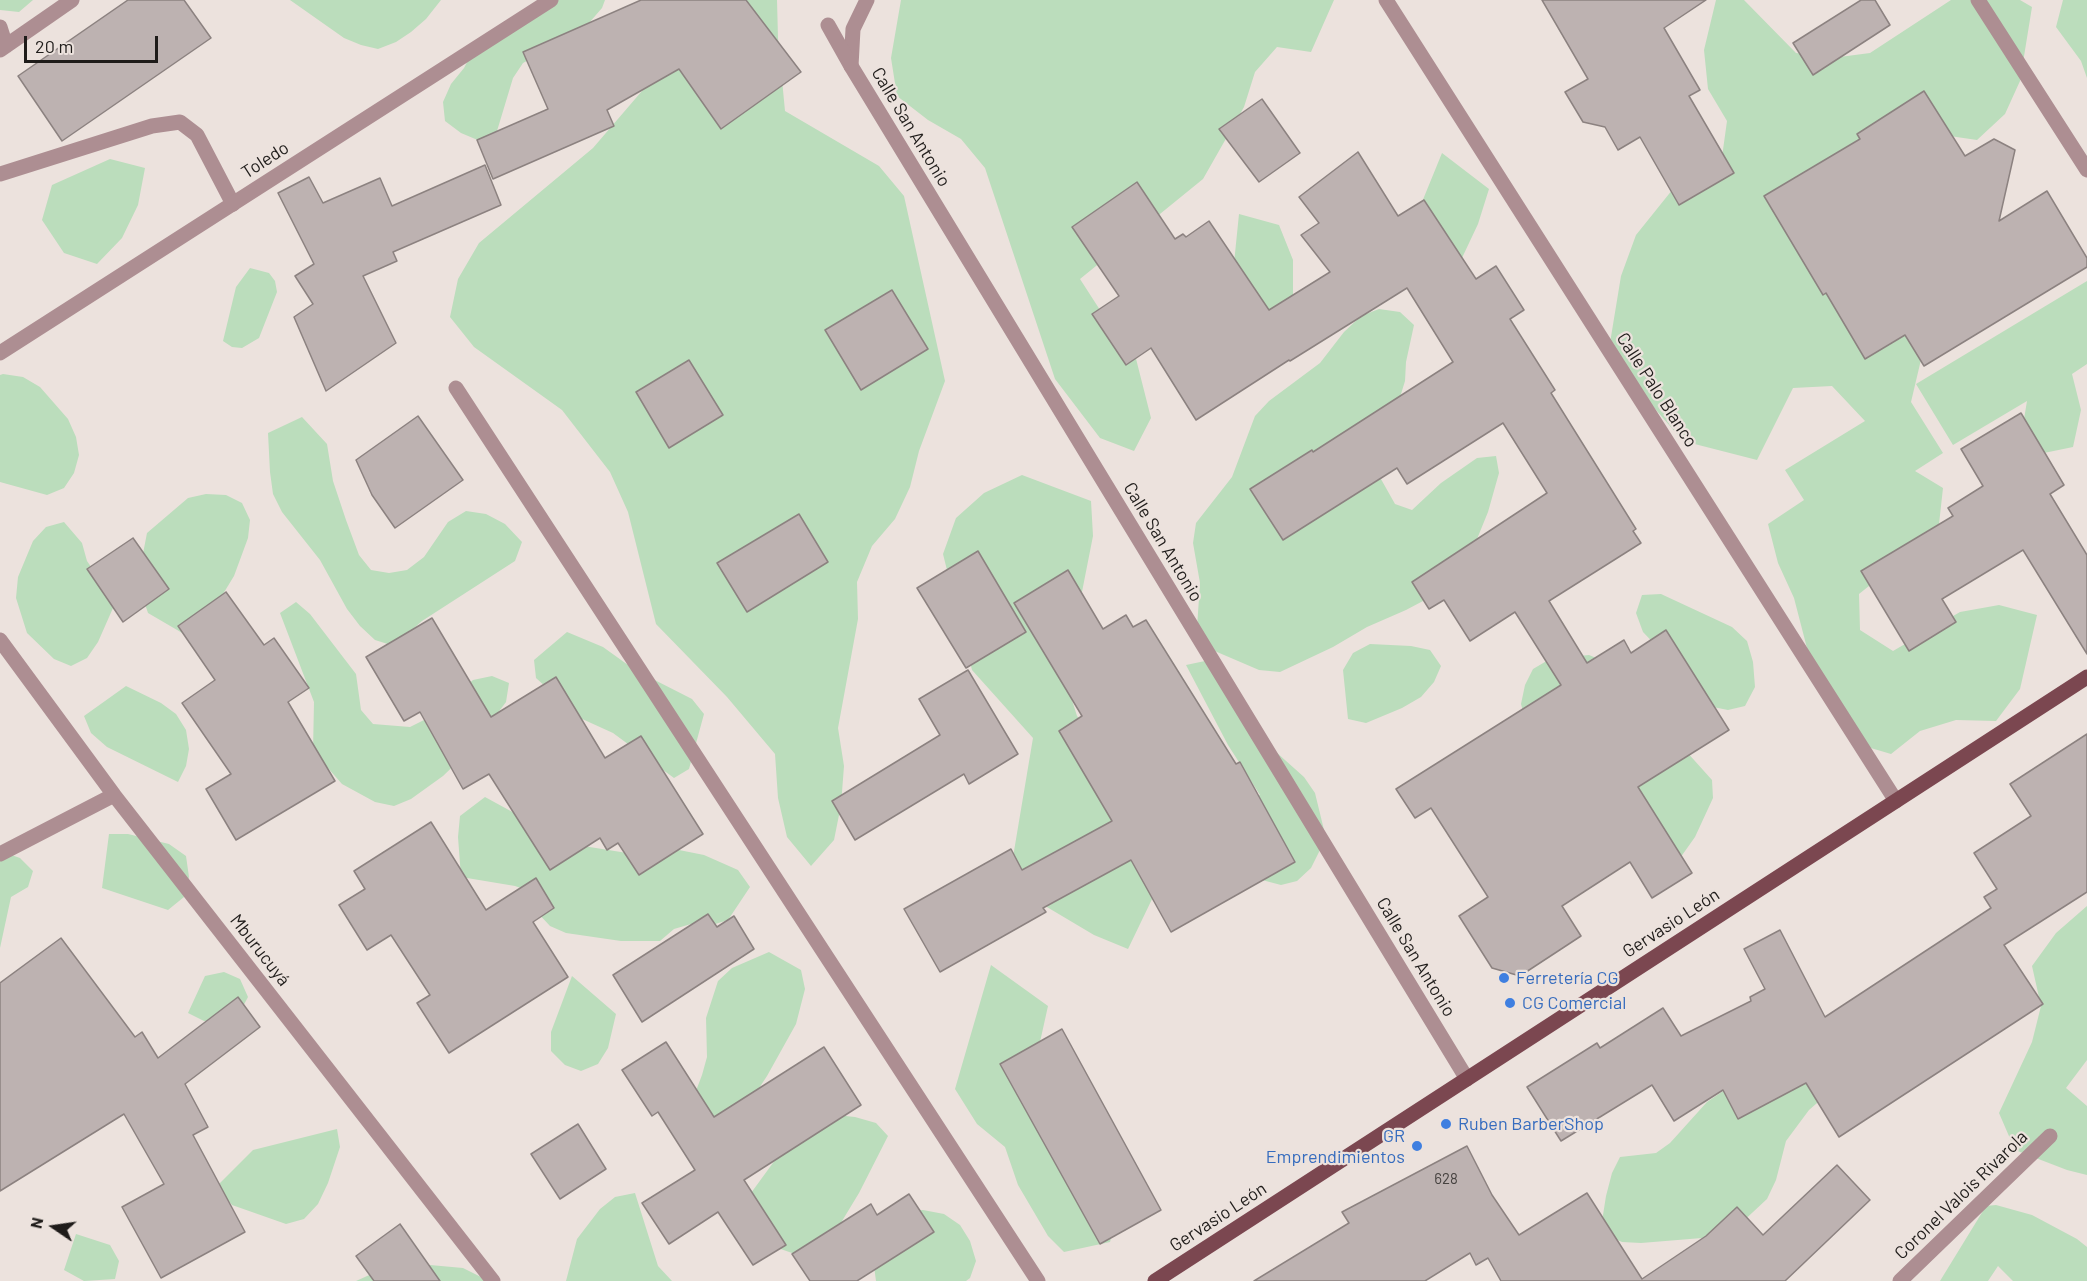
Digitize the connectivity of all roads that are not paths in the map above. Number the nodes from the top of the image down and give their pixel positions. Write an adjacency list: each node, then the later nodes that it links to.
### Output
1 (72, 0): 8 (street)
2 (551, 0): 12 (street, Toledo)
3 (867, 0): 9 (street)
4 (1386, 0): 18 (street, Calle Palo Blanco)
5 (1978, 0): 10 (street)
6 (828, 25): 9 (street, Calle San Antonio)
7 (0, 27): 8 (street)
8 (3, 48)
9 (851, 66): 20 (street, Calle San Antonio)
10 (2087, 170)
11 (0, 174): 12 (street)
12 (233, 204): 13 (street, Toledo)
13 (0, 353)
14 (456, 388): 23 (street)
15 (0, 640): 17 (street, Mburucuyá)
16 (2087, 677): 18 (main road, Gervasio León)
17 (114, 795): 19 (street); 22 (street, Mburucuyá)
18 (1896, 801): 20 (main road, Gervasio León)
19 (0, 854)
20 (1467, 1079): 24 (main road, Gervasio León)
21 (2050, 1136): 25 (street, Coronel Valois Rivarola)
22 (493, 1281)
23 (1038, 1281)
24 (1155, 1281)
25 (1900, 1281)

